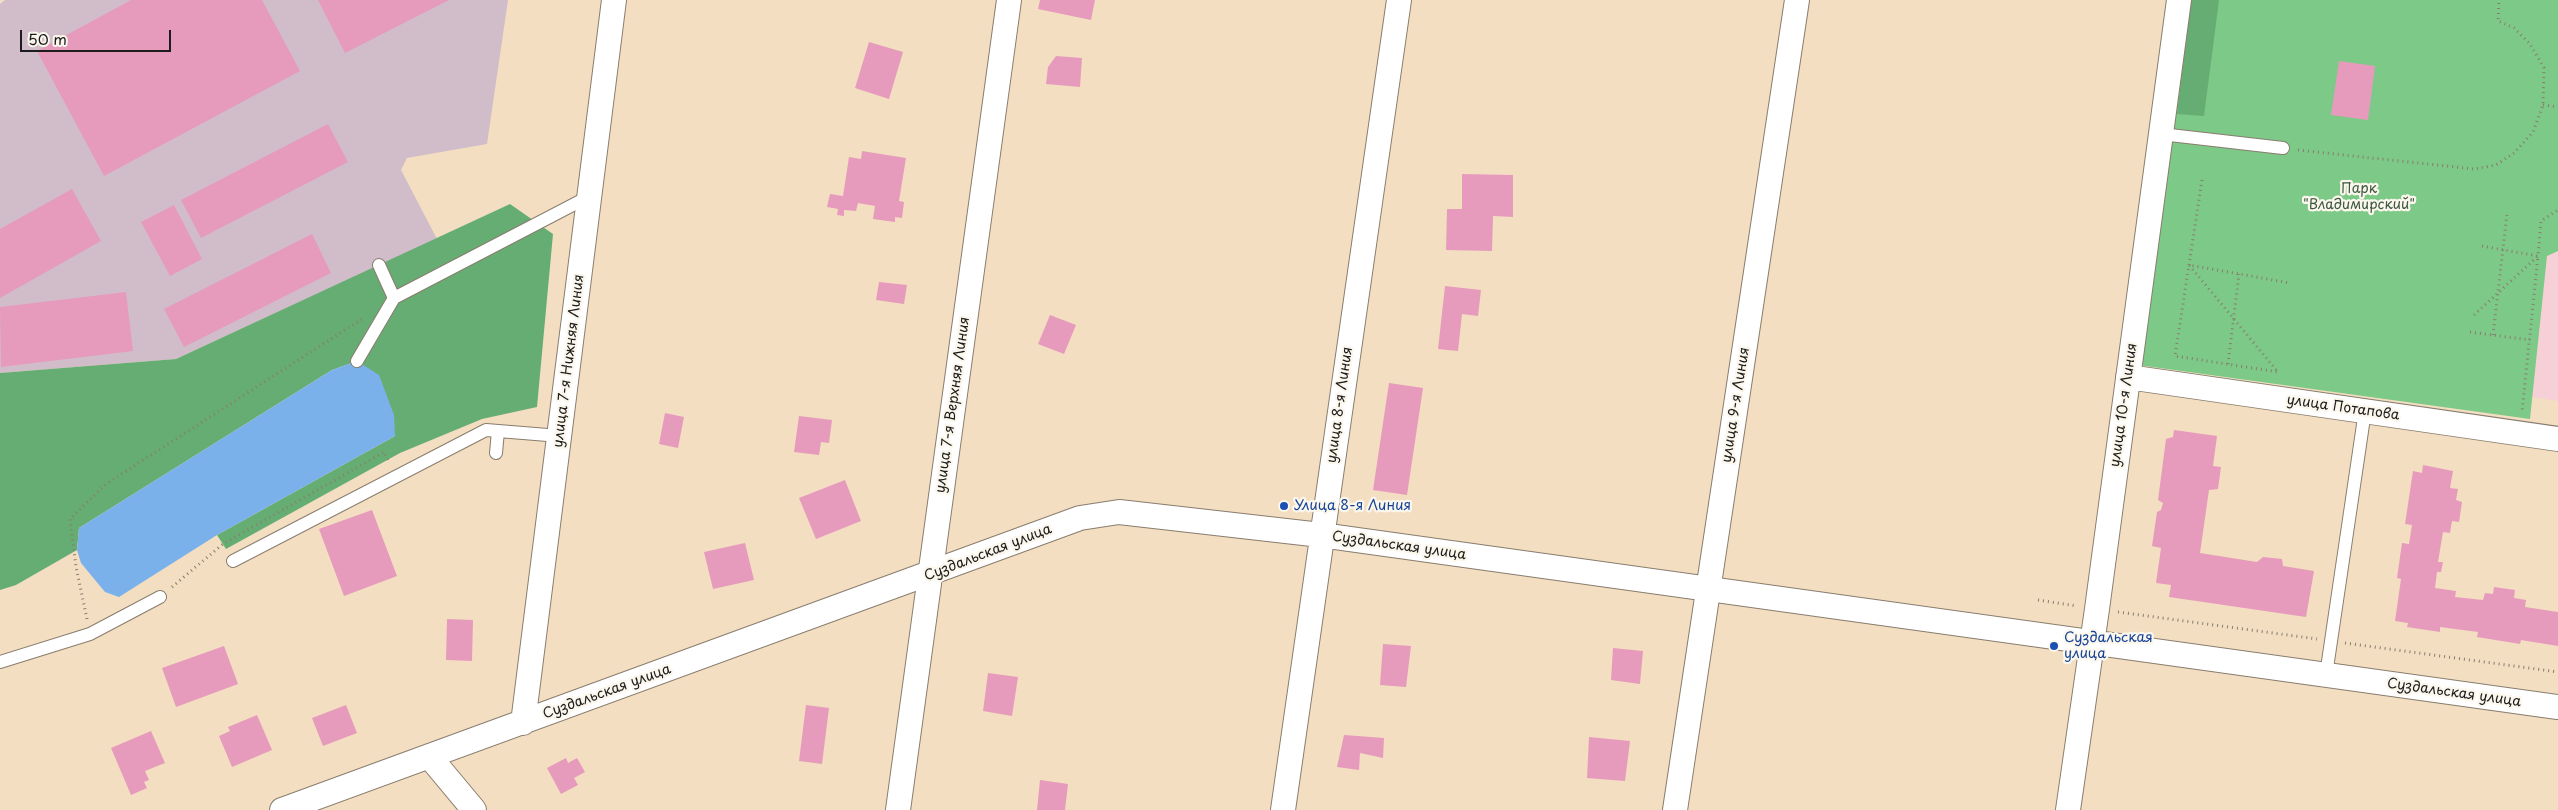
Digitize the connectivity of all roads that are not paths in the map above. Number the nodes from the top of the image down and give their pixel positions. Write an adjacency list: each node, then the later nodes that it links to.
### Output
1 (614, 0): 8 (street, улица 7-я Нижняя Линия)
2 (1009, 0): 20 (street, улица 7-я Верхняя Линия)
3 (1399, 0): 18 (street, улица 8-я Линия)
4 (1796, 0): 21 (street, улица 9-я Линия)
5 (2179, 0): 6 (street, улица 10-я Линия)
6 (2161, 134): 7 (lane); 12 (street, улица 10-я Линия)
7 (2283, 148)
8 (590, 196): 10 (lane); 15 (street, улица 7-я Нижняя Линия)
9 (378, 265): 10 (lane)
10 (394, 298): 11 (lane)
11 (357, 361)
12 (2128, 377): 13 (street, улица Потапова); 23 (street, улица 10-я Линия)
13 (2365, 411): 16 (street, улица Потапова); 25 (lane)
14 (498, 431): 15 (lane); 17 (lane); 19 (lane)
15 (560, 436): 27 (street, улица 7-я Нижняя Линия)
16 (2558, 439)
17 (496, 453)
18 (1321, 535): 20 (street, Суздальская улица); 21 (street, Суздальская улица); 32 (street, улица 8-я Линия)
19 (233, 561)
20 (929, 575): 27 (street, Суздальская улица); 31 (street, улица 7-я Верхняя Линия)
21 (1708, 591): 23 (street, Суздальская улица); 33 (street, улица 9-я Линия)
22 (160, 597): 24 (lane)
23 (2092, 643): 25 (street, Суздальская улица); 34 (street, улица 10-я Линия)
24 (0, 662)
25 (2326, 675): 26 (street, Суздальская улица)
26 (2558, 708)
27 (522, 722): 28 (street, Суздальская улица)
28 (430, 756): 29 (street, Суздальская улица); 30 (street)
29 (282, 810)
30 (474, 810)
31 (898, 810)
32 (1283, 810)
33 (1675, 810)
34 (2068, 810)

